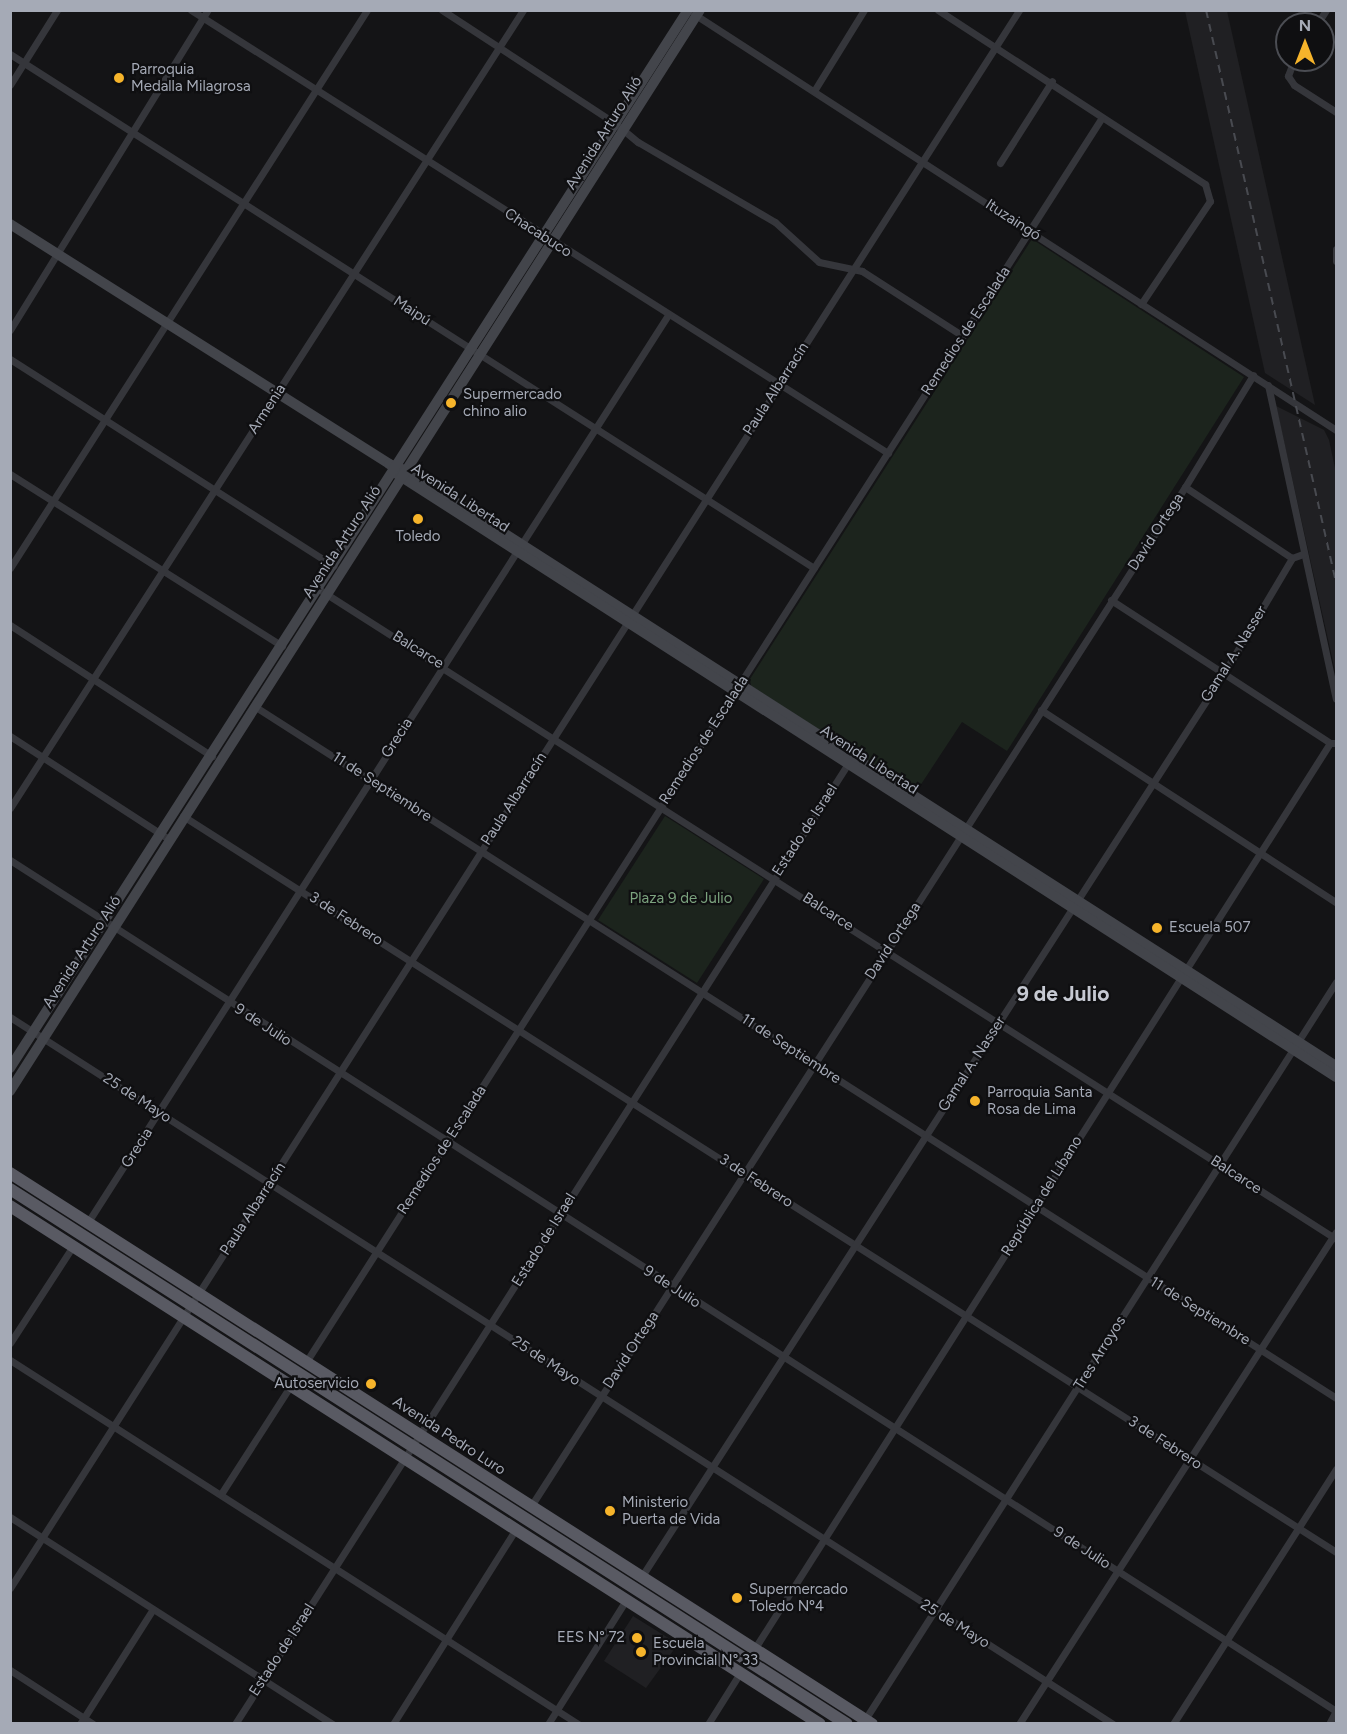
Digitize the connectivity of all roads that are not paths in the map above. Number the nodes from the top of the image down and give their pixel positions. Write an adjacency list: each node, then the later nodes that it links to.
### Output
1 (57, 10): 15 (street)
2 (191, 10): 11 (street, Chacabuco)
3 (208, 10): 11 (street)
4 (367, 10): 20 (street)
5 (442, 10): 12 (street)
6 (523, 10): 12 (street, Armenia)
7 (864, 10): 19 (street)
8 (938, 10): 13 (street)
9 (1019, 10): 13 (street, Paula Albarracín)
10 (693, 12): 19 (street, Ituzaingó); 23 (main road, Avenida Arturo Alió); 24 (main road, Avenida Arturo Alió)
11 (203, 18): 20 (street, Chacabuco); 25 (street)
12 (499, 47): 23 (street); 27 (street, Armenia)
13 (996, 47): 17 (street); 26 (street, Paula Albarracín)
14 (10, 54): 15 (street, Maipú)
15 (25, 63): 18 (street); 25 (street, Maipú)
16 (1290, 72): 21 (street)
17 (1052, 81): 22 (street); 28 (street)
18 (10, 85)
19 (814, 91): 26 (street, Ituzaingó)
20 (315, 92): 27 (street, Chacabuco); 29 (street)
21 (1336, 112)
22 (1101, 119): 31 (street, Remedios de Escalada); 38 (street)
23 (615, 123): 24 (street); 32 (main road, Avenida Arturo Alió)
24 (624, 130): 32 (main road, Avenida Arturo Alió); 36 (street)
25 (135, 134): 29 (street, Maipú); 34 (street)
26 (922, 161): 31 (street, Ituzaingó); 36 (street, Paula Albarracín)
27 (427, 162): 32 (street, Chacabuco); 37 (street, Armenia)
28 (1000, 163)
29 (243, 203): 37 (street, Maipú); 40 (street)
30 (10, 224): 34 (main road, Avenida Libertad)
31 (1030, 231): 38 (street, Ituzaingó); 42 (street, Remedios de Escalada)
32 (548, 240): 39 (street, Chacabuco); 43 (main road, Avenida Arturo Alió)
33 (1336, 249): 35 (street)
34 (59, 255): 40 (main road, Avenida Libertad); 41 (street)
35 (1336, 261)
36 (854, 268): 42 (street); 46 (street, Paula Albarracín)
37 (354, 274): 43 (street, Maipú); 48 (street, Armenia)
38 (1141, 304): 45 (street, Ituzaingó)
39 (668, 315): 46 (street, Chacabuco); 50 (street, Grecia)
40 (167, 323): 48 (main road, Avenida Libertad); 49 (street)
41 (10, 330)
42 (963, 336): 52 (street, Remedios de Escalada)
43 (476, 352): 50 (street, Maipú); 53 (main road, Avenida Arturo Alió); 55 (main road, Avenida Arturo Alió)
44 (10, 359): 49 (street)
45 (1253, 375): 47 (street, Ituzaingó); 56 (street, David Ortega)
46 (780, 384): 52 (street, Chacabuco); 58 (street, Paula Albarracín)
47 (1268, 385): 51 (street, Ituzaingó); 61 (street)
48 (277, 394): 53 (main road, Avenida Libertad); 57 (street, Armenia)
49 (105, 419): 57 (street); 59 (street)
50 (596, 428): 58 (street, Maipú); 60 (street, Grecia)
51 (1336, 430)
52 (888, 453): 65 (street, Remedios de Escalada)
53 (393, 467): 55 (main road, Avenida Libertad); 63 (main road, Avenida Arturo Alió)
54 (10, 474): 59 (street)
55 (404, 475): 60 (main road, Avenida Libertad); 67 (main road, Avenida Arturo Alió)
56 (1185, 487): 62 (street); 69 (street, David Ortega)
57 (215, 490): 63 (street); 66 (street, Armenia)
58 (706, 499): 65 (street, Maipú); 70 (street, Paula Albarracín)
59 (53, 501): 64 (street); 66 (street)
60 (517, 547): 70 (main road, Avenida Libertad); 73 (street, Grecia)
61 (1303, 554): 62 (street); 77 (street)
62 (1292, 558): 74 (street, Gamal A. Nasser)
63 (332, 564): 67 (street); 68 (main road, Avenida Arturo Alió)
64 (10, 568)
65 (814, 568): 76 (street, Remedios de Escalada)
66 (164, 571): 72 (street); 75 (street, Armenia)
67 (342, 571): 68 (main road, Avenida Arturo Alió)
68 (322, 591): 72 (main road, Avenida Arturo Alió); 73 (street, Balcarce)
69 (1111, 600): 74 (street); 79 (street, David Ortega)
70 (629, 619): 76 (main road, Avenida Libertad); 81 (street, Paula Albarracín)
71 (10, 625): 75 (street)
72 (285, 648): 78 (main road, Avenida Arturo Alió)
73 (443, 665): 81 (street, Balcarce); 86 (street, Grecia)
74 (1224, 673): 82 (street); 87 (street, Gamal A. Nasser)
75 (94, 679): 83 (street, Armenia); 84 (street)
76 (737, 688): 85 (main road, Avenida Libertad); 88 (street, Remedios de Escalada)
77 (1336, 699)
78 (250, 703): 84 (main road, Avenida Arturo Alió); 86 (street, 11 de Septiembre)
79 (1041, 710): 87 (street); 93 (street, David Ortega)
80 (10, 736): 83 (street)
81 (555, 737): 88 (street, Balcarce); 95 (street, Paula Albarracín)
82 (1333, 743): 96 (street, República del Líbano)
83 (44, 757): 89 (street, Armenia); 92 (street)
84 (215, 758): 90 (main road, Avenida Arturo Alió); 91 (main road, Avenida Arturo Alió)
85 (850, 760): 93 (main road, Avenida Libertad); 98 (street, Estado de Israel)
86 (370, 780): 95 (street, 11 de Septiembre); 99 (street, Grecia)
87 (1152, 781): 96 (street); 101 (street, Gamal A. Nasser)
88 (662, 806): 98 (street, Balcarce); 103 (street, Remedios de Escalada)
89 (10, 808)
90 (174, 810): 91 (street, 3 de Febrero); 92 (main road, Avenida Arturo Alió)
91 (185, 816): 94 (main road, Avenida Arturo Alió); 99 (street, 3 de Febrero)
92 (160, 832): 94 (street); 102 (main road, Avenida Arturo Alió)
93 (962, 832): 101 (main road, Avenida Libertad); 105 (street, David Ortega)
94 (170, 840): 104 (main road, Avenida Arturo Alió)
95 (481, 851): 103 (street, 11 de Septiembre); 106 (street, Paula Albarracín)
96 (1261, 854): 100 (street); 107 (street, República del Líbano)
97 (10, 860): 102 (street, 9 de Julio)
98 (774, 878): 105 (street, Balcarce); 109 (street, Estado de Israel)
99 (301, 890): 106 (street, 3 de Febrero); 110 (street, Grecia)
100 (1336, 902)
101 (1075, 904): 107 (main road, Avenida Libertad); 112 (street, Gamal A. Nasser)
102 (105, 918): 104 (street, 9 de Julio); 114 (main road, Avenida Arturo Alió)
103 (588, 921): 109 (street, 11 de Septiembre); 113 (street, Remedios de Escalada)
104 (115, 929): 110 (street, 9 de Julio); 115 (main road, Avenida Arturo Alió)
105 (887, 950): 112 (street, Balcarce); 117 (street, David Ortega)
106 (412, 961): 113 (street, 3 de Febrero); 120 (street, Paula Albarracín)
107 (1183, 973): 116 (main road, Avenida Libertad); 123 (street, República del Líbano)
108 (1336, 982): 116 (street, Tres Arroyos)
109 (702, 991): 117 (street, 11 de Septiembre); 124 (street, Estado de Israel)
110 (229, 1004): 120 (street, 9 de Julio); 125 (street, Grecia)
111 (10, 1017): 114 (street, 25 de Mayo)
112 (999, 1022): 123 (street, Balcarce); 126 (street, Gamal A. Nasser)
113 (519, 1029): 124 (street, 3 de Febrero); 127 (street, Remedios de Escalada)
114 (34, 1032): 115 (street, 25 de Mayo); 119 (main road, Avenida Arturo Alió)
115 (44, 1039): 122 (main road, Avenida Arturo Alió); 125 (street, 25 de Mayo)
116 (1296, 1046): 118 (main road, Avenida Libertad); 121 (main road, Avenida Libertad); 128 (street, Tres Arroyos)
117 (814, 1063): 126 (street, 11 de Septiembre); 130 (street, David Ortega)
118 (1336, 1066)
119 (10, 1068)
120 (339, 1074): 127 (street, 9 de Julio); 131 (street, Paula Albarracín)
121 (1336, 1077)
122 (10, 1091)
123 (1108, 1092): 128 (street, Balcarce); 134 (street, República del Líbano)
124 (632, 1102): 130 (street, 3 de Febrero); 135 (street, Estado de Israel)
125 (160, 1113): 131 (street, 25 de Mayo); 136 (street, Grecia)
126 (925, 1137): 134 (street, 11 de Septiembre); 138 (street, Gamal A. Nasser)
127 (446, 1142): 135 (street, 9 de Julio); 140 (street, Remedios de Escalada)
128 (1220, 1165): 137 (street, Balcarce); 141 (street, Tres Arroyos)
129 (10, 1173): 136 (highway, Avenida Pedro Luro)
130 (744, 1173): 138 (street, 3 de Febrero); 142 (street, David Ortega)
131 (270, 1183): 140 (street, 25 de Mayo); 143 (street, Paula Albarracín)
132 (10, 1189): 144 (highway, Avenida Pedro Luro)
133 (10, 1206): 139 (highway)
134 (1035, 1206): 141 (street, 11 de Septiembre); 145 (street, República del Líbano)
135 (560, 1214): 142 (street, 9 de Julio); 147 (street, Estado de Israel)
136 (88, 1222): 143 (highway, Avenida Pedro Luro)
137 (1335, 1236): 149 (street)
138 (856, 1245): 145 (street, 3 de Febrero); 150 (street, Gamal A. Nasser)
139 (73, 1246): 146 (highway); 148 (street)
140 (376, 1252): 147 (street, 25 de Mayo); 152 (street, Remedios de Escalada)
141 (1148, 1278): 149 (street, 11 de Septiembre); 154 (street, Tres Arroyos)
142 (672, 1286): 150 (street, 9 de Julio); 155 (street, David Ortega)
143 (199, 1293): 144 (street, Paula Albarracín); 152 (highway, Avenida Pedro Luro)
144 (192, 1305): 146 (street, Paula Albarracín); 160 (highway, Avenida Pedro Luro)
145 (966, 1315): 154 (street, 3 de Febrero); 158 (street, República del Líbano)
146 (184, 1317): 153 (highway); 157 (street, Paula Albarracín)
147 (491, 1325): 155 (street, 25 de Mayo); 159 (street, Estado de Israel)
148 (10, 1343)
149 (1260, 1349): 156 (street, 11 de Septiembre); 162 (street)
150 (783, 1357): 158 (street, 9 de Julio); 163 (street, Gamal A. Nasser)
151 (10, 1360): 157 (street)
152 (306, 1362): 159 (highway, Avenida Pedro Luro)
153 (291, 1385): 161 (highway); 165 (street)
154 (1078, 1388): 162 (street, 3 de Febrero); 166 (street, Tres Arroyos)
155 (602, 1396): 163 (street, 25 de Mayo); 167 (street, David Ortega)
156 (1336, 1398)
157 (114, 1426): 165 (street); 171 (street, Paula Albarracín)
158 (894, 1428): 166 (street, 9 de Julio); 172 (street, República del Líbano)
159 (421, 1435): 160 (street, Estado de Israel); 167 (highway, Avenida Pedro Luro)
160 (413, 1447): 161 (street, Estado de Israel); 200 (highway, Avenida Pedro Luro)
161 (406, 1458): 170 (highway); 174 (street, Estado de Israel)
162 (1190, 1459): 169 (street, 3 de Febrero); 175 (street)
163 (712, 1467): 172 (street, 25 de Mayo); 176 (street, Gamal A. Nasser)
164 (1336, 1469): 169 (street)
165 (221, 1494): 174 (street)
166 (1007, 1500): 175 (street, 9 de Julio); 180 (street, Tres Arroyos)
167 (531, 1506): 176 (highway, Avenida Pedro Luro)
168 (10, 1517): 171 (street)
169 (1299, 1528): 173 (street, 3 de Febrero); 182 (street)
170 (516, 1529): 178 (highway); 181 (street)
171 (43, 1538): 177 (street, Paula Albarracín); 179 (street)
172 (824, 1538): 180 (street, 25 de Mayo); 183 (street, República del Líbano)
173 (1336, 1552)
174 (335, 1567): 181 (street); 186 (street, Estado de Israel)
175 (1117, 1571): 182 (street, 9 de Julio); 187 (street)
176 (642, 1576): 183 (highway, Avenida Pedro Luro)
177 (10, 1588)
178 (626, 1600): 185 (highway); 188 (street)
179 (153, 1609): 186 (street); 190 (street)
180 (935, 1612): 187 (street, 25 de Mayo); 191 (street, Tres Arroyos)
181 (447, 1640): 188 (street); 195 (street)
182 (1226, 1640): 189 (street, 9 de Julio); 203 (street)
183 (755, 1648): 191 (highway, Avenida Pedro Luro)
184 (10, 1671): 190 (street)
185 (740, 1672): 198 (street); 199 (highway)
186 (264, 1679): 193 (street, Estado de Israel); 194 (street)
187 (1046, 1681): 201 (street); 202 (street, 25 de Mayo)
188 (557, 1710): 196 (street); 197 (street)
189 (1336, 1711): 204 (street)
190 (82, 1720): 192 (street)
191 (867, 1722)
192 (93, 1724)
193 (235, 1724)
194 (333, 1724)
195 (393, 1724)
196 (549, 1724)
197 (578, 1724)
198 (708, 1724)
199 (820, 1724)
200 (847, 1724)
201 (1018, 1724)
202 (1113, 1724)
203 (1173, 1724)
204 (1329, 1724)

